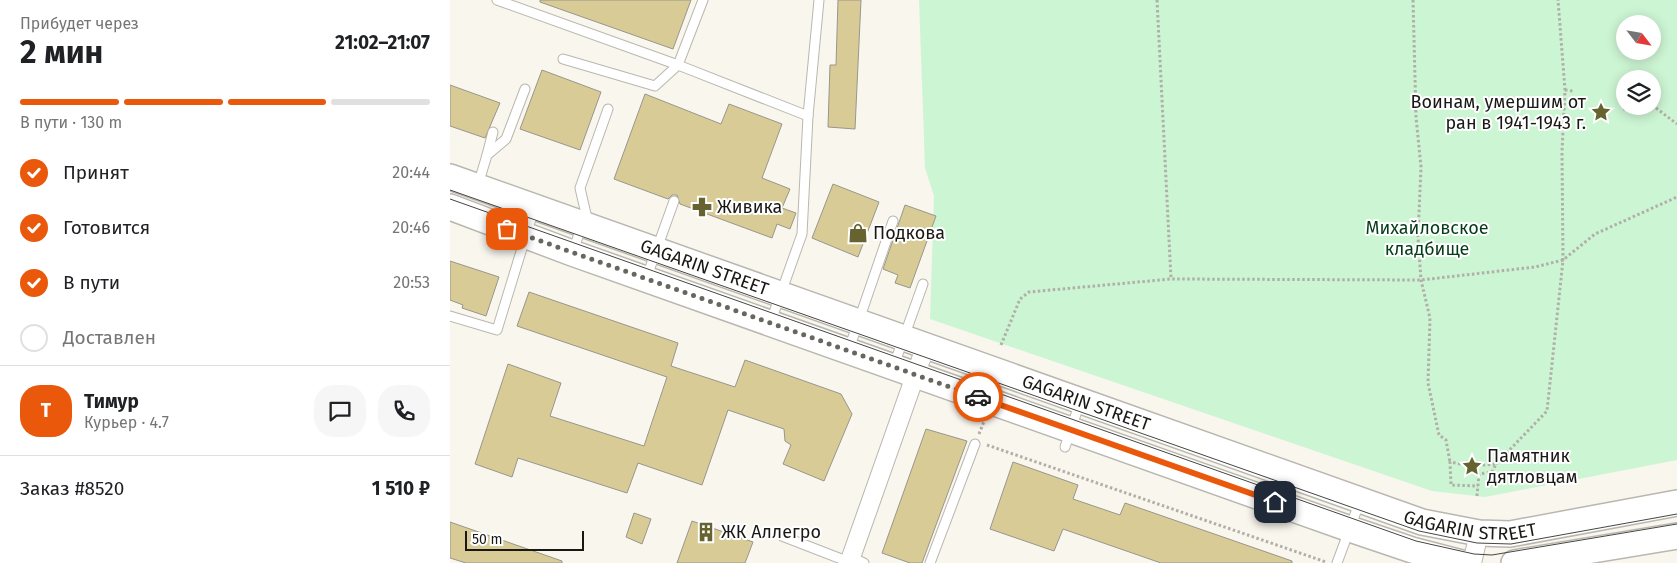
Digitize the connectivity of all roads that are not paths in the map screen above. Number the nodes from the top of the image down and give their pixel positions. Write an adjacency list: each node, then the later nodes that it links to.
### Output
1 (496, 0): 5 (lane)
2 (703, 0): 5 (lane)
3 (819, 0): 8 (lane)
4 (563, 59): 5 (lane)
5 (678, 65): 8 (lane)
6 (525, 89): 10 (lane)
7 (608, 109): 17 (lane)
8 (808, 116): 23 (lane)
9 (493, 132): 10 (lane)
10 (487, 155): 12 (lane)
11 (450, 176): 12 (main road, GAGARIN STREET)
12 (478, 186): 15 (main road, GAGARIN STREET)
13 (674, 202): 19 (lane)
14 (450, 207): 18 (main road, GAGARIN STREET)
15 (535, 207): 17 (main road, GAGARIN STREET); 18 (lane)
16 (893, 221): 25 (lane)
17 (582, 224): 19 (main road, GAGARIN STREET); 20 (lane)
18 (526, 236): 20 (main road, GAGARIN STREET); 24 (lane)
19 (657, 250): 21 (lane); 23 (main road, GAGARIN STREET)
20 (572, 253): 21 (main road, GAGARIN STREET)
21 (646, 279): 26 (main road, GAGARIN STREET)
22 (923, 284): 27 (lane)
23 (781, 294): 25 (main road, GAGARIN STREET); 26 (lane)
24 (450, 316)
25 (859, 321): 27 (main road, GAGARIN STREET); 28 (lane)
26 (770, 324): 28 (main road, GAGARIN STREET)
27 (915, 341): 29 (street); 30 (main road, GAGARIN STREET)
28 (848, 351): 29 (main road, GAGARIN STREET)
29 (904, 371): 31 (main road, GAGARIN STREET); 39 (street)
30 (1081, 400): 31 (lane); 33 (main road, GAGARIN STREET)
31 (1068, 439): 35 (main road, GAGARIN STREET)
32 (976, 443): 40 (lane)
33 (1361, 499): 35 (lane); 36 (main road, GAGARIN STREET)
34 (1677, 503): 36 (main road, GAGARIN STREET)
35 (1350, 529): 41 (lane); 42 (main road, GAGARIN STREET)
36 (1479, 533): 43 (street)
37 (782, 536): 39 (lane)
38 (1677, 536): 44 (main road, GAGARIN STREET)
39 (853, 562)
40 (930, 563)
41 (1337, 563)
42 (1462, 563)
43 (1472, 563)
44 (1514, 563)

